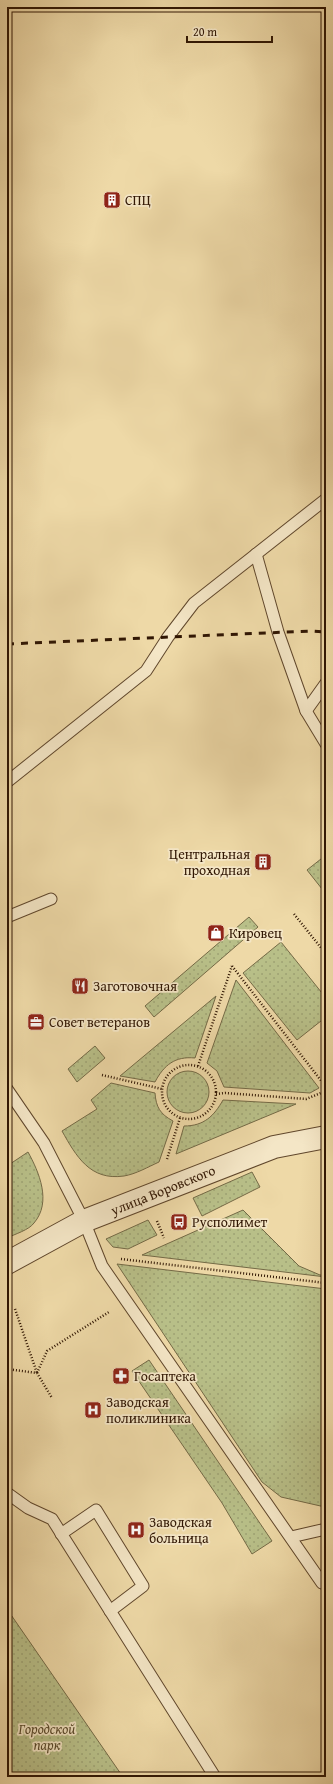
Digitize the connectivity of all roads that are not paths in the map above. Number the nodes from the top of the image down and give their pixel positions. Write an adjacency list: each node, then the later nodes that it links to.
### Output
1 (326, 499): 2 (lane)
2 (256, 554): 4 (lane); 6 (lane)
3 (326, 683): 4 (lane)
4 (306, 711): 5 (lane)
5 (326, 744)
6 (7, 782)
7 (51, 899): 8 (lane)
8 (7, 917)
9 (7, 1089): 11 (lane)
10 (326, 1137): 11 (street, улица Воровского)
11 (84, 1221): 12 (street, улица Воровского); 16 (lane)
12 (7, 1263)
13 (7, 1493): 15 (lane)
14 (326, 1529): 16 (lane)
15 (61, 1534): 18 (lane); 18 (lane)
16 (291, 1537): 17 (lane)
17 (322, 1583)
18 (110, 1611): 19 (lane)
19 (215, 1777)

